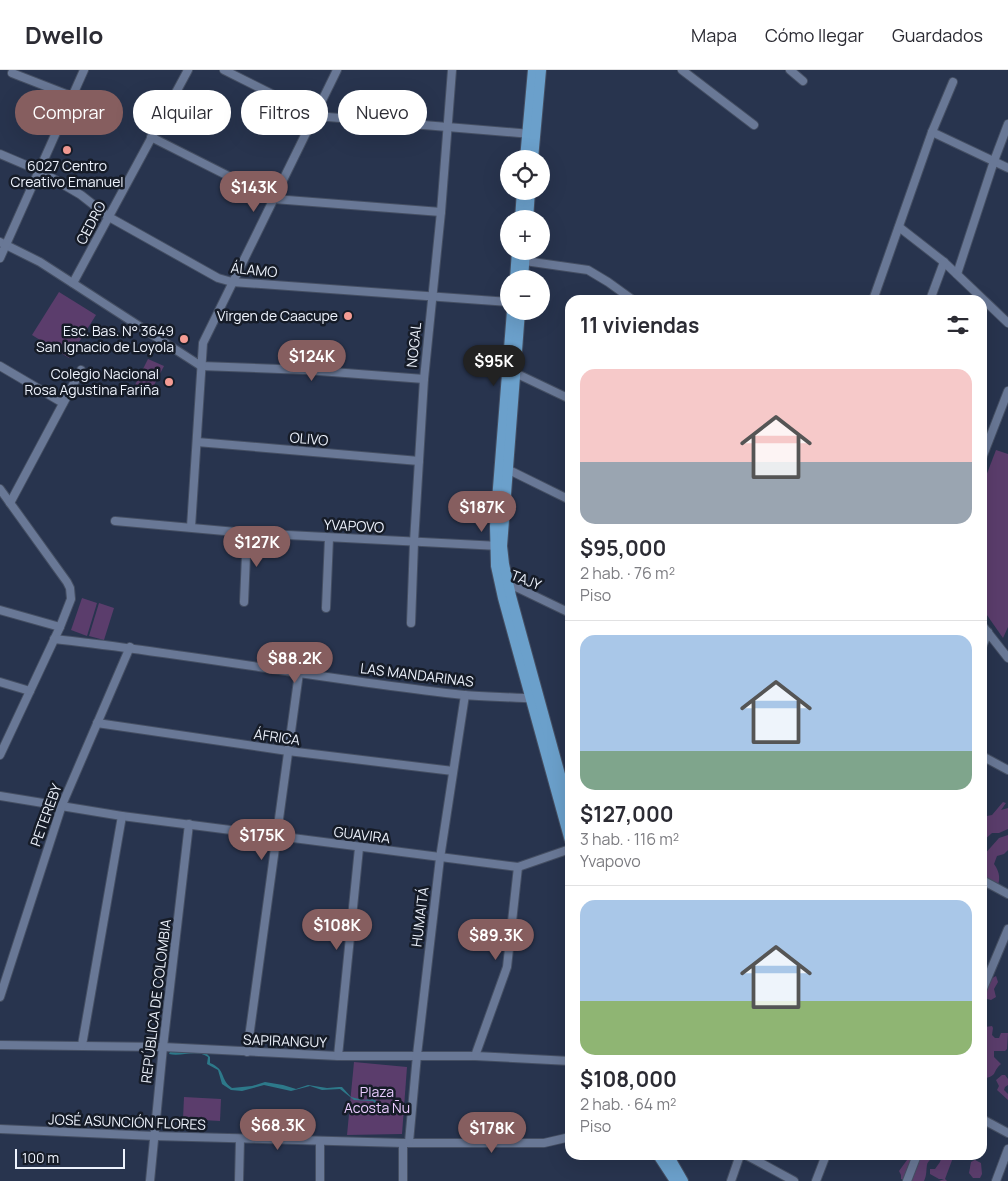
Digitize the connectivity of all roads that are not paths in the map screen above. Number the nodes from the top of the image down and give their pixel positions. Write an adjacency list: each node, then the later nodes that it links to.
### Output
1 (84, 70): 14 (street)
2 (188, 70): 25 (street, CEDRO)
3 (224, 70): 15 (street)
4 (337, 70): 16 (street)
5 (452, 70): 20 (street, NOGAL)
6 (533, 70): 22 (main road)
7 (540, 70): 22 (main road)
8 (682, 70): 19 (street)
9 (790, 70): 11 (street)
10 (12, 73): 13 (street)
11 (804, 81)
12 (953, 82): 21 (street)
13 (56, 90)
14 (74, 90)
15 (264, 90)
16 (328, 90)
17 (328, 117): 20 (street)
18 (1008, 124): 29 (street)
19 (754, 125)
20 (446, 127): 22 (street); 33 (street, NOGAL)
21 (932, 132): 29 (street); 35 (street)
22 (531, 134): 26 (main road); 27 (main road)
23 (55, 135): 31 (street)
24 (306, 135): 32 (street)
25 (151, 137): 32 (street); 34 (street, CEDRO)
26 (527, 150)
27 (532, 150)
28 (0, 154): 31 (street, ÁLAMO)
29 (994, 161): 30 (street); 40 (street)
30 (1008, 168)
31 (40, 171): 34 (street, ÁLAMO); 36 (street)
32 (274, 199): 33 (street); 41 (street)
33 (441, 212): 47 (street, NOGAL)
34 (109, 217): 41 (street, ÁLAMO); 42 (street, CEDRO)
35 (899, 227): 39 (street); 44 (street)
36 (3, 243): 37 (street); 42 (street)
37 (0, 258)
38 (543, 260): 43 (street)
39 (944, 262): 40 (street); 45 (street)
40 (957, 274): 46 (street)
41 (232, 282): 47 (street, ÁLAMO); 54 (street)
42 (73, 283): 54 (street)
43 (626, 295)
44 (875, 295)
45 (932, 295)
46 (979, 295)
47 (432, 297): 48 (street, ÁLAMO); 57 (street, NOGAL)
48 (500, 301)
49 (987, 303): 52 (street)
50 (512, 320): 56 (main road)
51 (519, 320): 56 (main road)
52 (1008, 323)
53 (0, 366): 60 (street)
54 (201, 366): 57 (street); 62 (street)
55 (81, 370): 60 (street)
56 (511, 372): 59 (street); 65 (main road)
57 (424, 379): 64 (street, NOGAL)
58 (1008, 391): 61 (street)
59 (565, 397)
60 (64, 403): 68 (street)
61 (1005, 406): 63 (street)
62 (197, 442): 64 (street, OLIVO); 70 (street)
63 (987, 447)
64 (419, 461): 73 (street, NOGAL)
65 (504, 467): 67 (street); 74 (main road)
66 (0, 489): 68 (street)
67 (565, 498)
68 (10, 503): 81 (street)
69 (114, 521): 70 (street, YVAPOVO)
70 (190, 527): 71 (street, YVAPOVO)
71 (248, 532): 72 (street, YVAPOVO); 76 (street)
72 (329, 538): 73 (street, YVAPOVO); 77 (street)
73 (414, 542): 74 (street, YVAPOVO); 80 (street, NOGAL)
74 (498, 546): 75 (main road)
75 (504, 584): 79 (street, TAJY); 90 (main road)
76 (244, 602)
77 (326, 608)
78 (0, 610): 81 (street)
79 (565, 611)
80 (411, 623)
81 (60, 627): 83 (street)
82 (988, 632): 85 (street)
83 (54, 638): 84 (street, LAS MANDARINAS); 88 (street)
84 (130, 647): 86 (street, LAS MANDARINAS); 91 (street, PETEREBY)
85 (1008, 658)
86 (299, 673): 89 (street, LAS MANDARINAS); 92 (street)
87 (0, 682): 88 (street)
88 (30, 691): 93 (street)
89 (465, 695): 90 (street, LAS MANDARINAS); 96 (street, HUMAITÁ)
90 (535, 699): 97 (main road); 101 (main road)
91 (98, 723): 92 (street, ÁFRICA); 99 (street, PETEREBY)
92 (288, 751): 96 (street, ÁFRICA); 103 (street)
93 (0, 756)
94 (987, 759): 95 (street)
95 (1008, 770)
96 (453, 771): 106 (street, HUMAITÁ)
97 (565, 795)
98 (0, 796): 99 (street, GUAVIRA)
99 (62, 805): 100 (street, GUAVIRA); 112 (street, PETEREBY)
100 (122, 816): 102 (street, GUAVIRA); 114 (street)
101 (565, 821)
102 (189, 824): 103 (street, GUAVIRA); 115 (street, REPÚBLICA DE COLOMBIA)
103 (277, 836): 104 (street, GUAVIRA); 116 (street)
104 (359, 848): 106 (street, GUAVIRA); 118 (street)
105 (565, 850): 107 (street, GUAVIRA)
106 (440, 858): 107 (street, GUAVIRA); 117 (street, HUMAITÁ)
107 (518, 867): 119 (street)
108 (987, 883): 109 (street)
109 (1008, 894)
110 (1008, 929): 111 (street)
111 (987, 980)
112 (0, 997)
113 (0, 1045): 114 (street, SAPIRANGUY)
114 (82, 1045): 115 (street, SAPIRANGUY)
115 (163, 1047): 116 (street, SAPIRANGUY); 124 (street, REPÚBLICA DE COLOMBIA)
116 (246, 1052): 118 (street, SAPIRANGUY)
117 (417, 1055): 118 (street, SAPIRANGUY); 119 (street, SAPIRANGUY); 128 (street, HUMAITÁ)
118 (338, 1056)
119 (475, 1056): 120 (street, SAPIRANGUY)
120 (565, 1061)
121 (987, 1122): 123 (street)
122 (0, 1129): 124 (street, JOSÉ ASUNCIÓN FLORES)
123 (1008, 1133)
124 (154, 1136): 126 (street, JOSÉ ASUNCIÓN FLORES); 136 (street, REPÚBLICA DE COLOMBIA)
125 (565, 1138): 128 (street, JOSÉ ASUNCIÓN FLORES)
126 (240, 1139): 127 (street, JOSÉ ASUNCIÓN FLORES); 137 (street)
127 (320, 1141): 128 (street, JOSÉ ASUNCIÓN FLORES); 138 (street)
128 (406, 1142): 139 (street, HUMAITÁ)
129 (1008, 1149): 146 (street)
130 (661, 1160): 140 (main road)
131 (671, 1160): 141 (main road)
132 (738, 1160): 142 (street)
133 (755, 1160): 143 (street)
134 (824, 1160): 144 (street)
135 (915, 1160): 145 (street)
136 (150, 1181)
137 (239, 1181)
138 (320, 1181)
139 (403, 1181)
140 (674, 1181)
141 (683, 1181)
142 (731, 1181)
143 (794, 1181)
144 (816, 1181)
145 (907, 1181)
146 (996, 1181)

